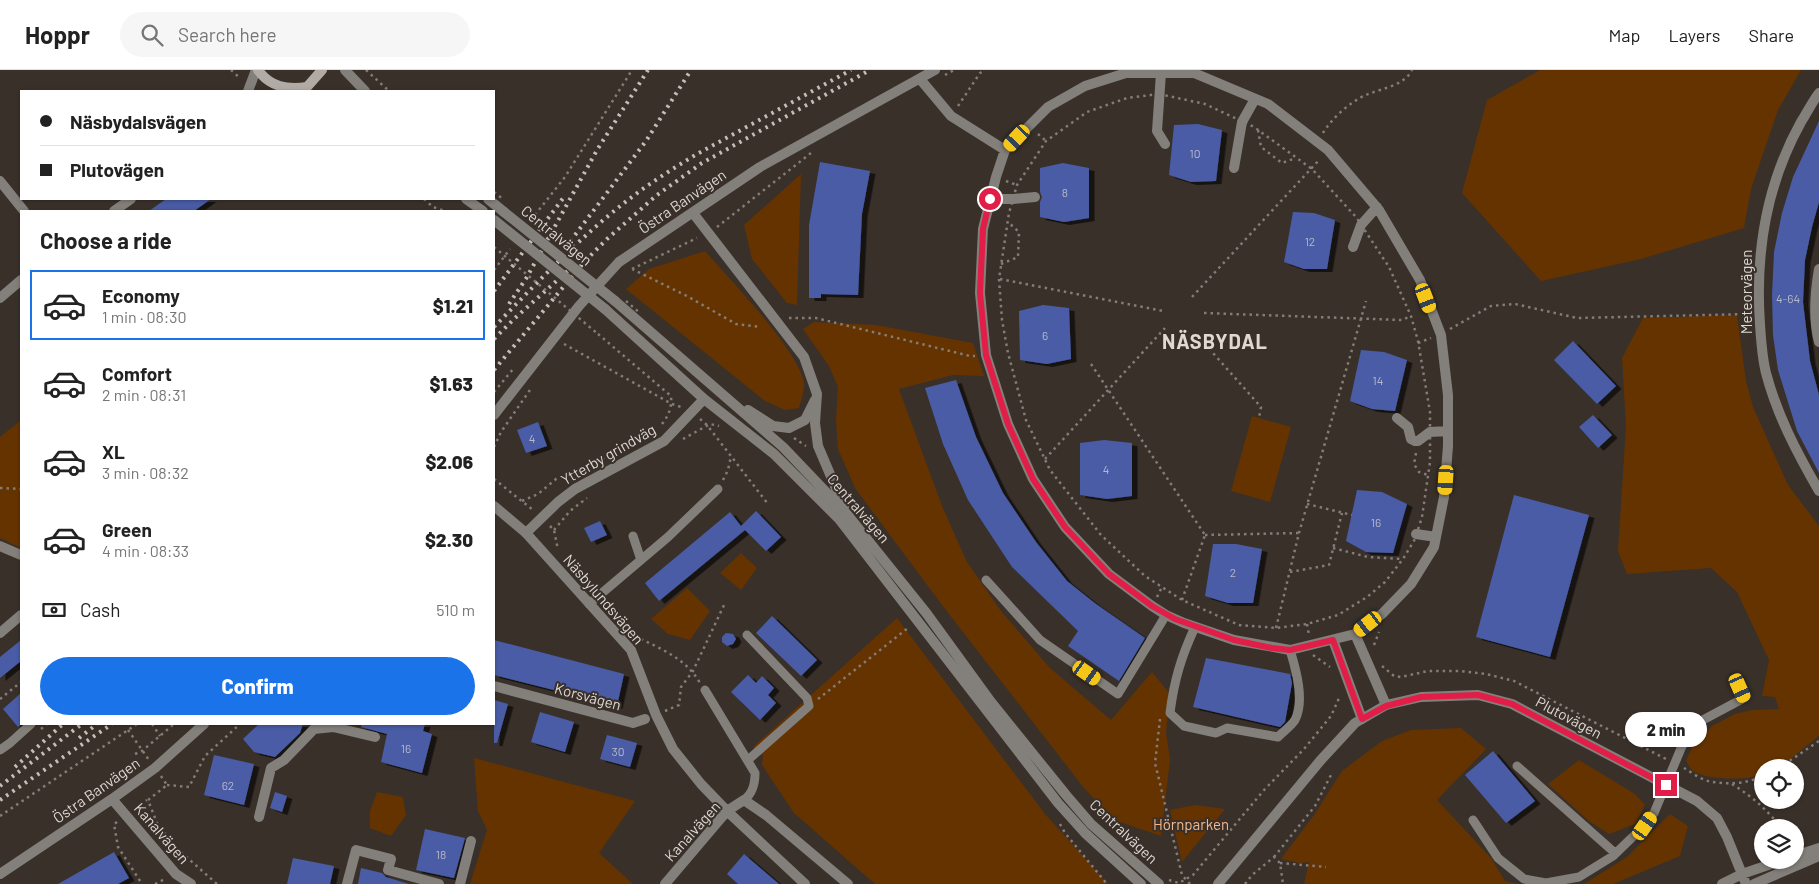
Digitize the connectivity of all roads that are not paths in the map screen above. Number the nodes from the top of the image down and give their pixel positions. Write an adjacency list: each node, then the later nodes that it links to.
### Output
1 (257, 70): 7 (street); 8 (main road)
2 (322, 70): 8 (main road)
3 (345, 70): 9 (street)
4 (936, 70): 6 (street, Östra Banvägen)
5 (1161, 73): 11 (street); 12 (street); 13 (street)
6 (920, 78): 13 (street); 25 (street, Östra Banvägen)
7 (248, 90)
8 (302, 90)
9 (364, 90)
10 (1819, 93): 39 (street, Meteorvägen)
11 (1255, 99): 14 (street); 21 (street)
12 (1165, 144)
13 (1005, 150): 17 (street)
14 (1234, 168)
15 (0, 181): 22 (street)
16 (1035, 197): 17 (street)
17 (990, 199): 51 (street)
18 (130, 200): 23 (street)
19 (467, 200): 24 (street)
20 (489, 200): 32 (street, Centralvägen, bridge)
21 (1377, 207): 27 (street); 37 (street)
22 (23, 210)
23 (116, 210)
24 (482, 210)
25 (693, 213): 33 (street); 35 (street, Östra Banvägen)
26 (495, 220): 34 (street, Centralvägen, bridge)
27 (1353, 247)
28 (1819, 269): 31 (street)
29 (20, 281): 30 (street)
30 (0, 298)
31 (1819, 342)
32 (716, 390): 33 (street); 41 (street, Centralvägen)
33 (817, 394): 41 (street)
34 (704, 399): 42 (street, Ytterby grindväg); 92 (street, Centralvägen)
35 (495, 414)
36 (1397, 418): 37 (street)
37 (1448, 431): 45 (street)
38 (718, 489): 48 (lane)
39 (1819, 490)
40 (495, 507): 42 (street, Näsbylundsvägen)
41 (846, 513): 93 (street, Centralvägen)
42 (526, 533): 50 (street, Näsbylundsvägen)
43 (1416, 534): 45 (street)
44 (633, 536): 48 (lane)
45 (1436, 537): 55 (street)
46 (0, 546): 47 (street)
47 (20, 555)
48 (641, 560): 50 (lane)
49 (986, 580): 51 (lane)
50 (589, 604): 74 (street, Näsbylundsvägen)
51 (1166, 615): 53 (street)
52 (20, 616): 54 (street)
53 (1195, 627): 58 (street); 58 (lane)
54 (0, 633)
55 (1355, 634): 57 (street); 62 (street)
56 (747, 635): 69 (lane)
57 (1333, 640): 58 (street); 64 (street)
58 (1290, 650)
59 (1736, 679): 71 (lane)
60 (495, 686): 63 (street, Korsvägen)
61 (705, 690): 69 (lane)
62 (1386, 706): 64 (street, Plutovägen); 71 (street, Plutovägen)
63 (645, 719)
64 (1362, 719): 94 (street, Plutovägen)
65 (30, 725): 68 (lane)
66 (203, 725): 72 (street, Östra Banvägen)
67 (374, 737): 75 (street)
68 (0, 750)
69 (748, 760): 73 (lane)
70 (1517, 766): 79 (lane)
71 (1666, 785): 79 (lane); 84 (street, Plutovägen)
72 (112, 799): 83 (street, Östra Banvägen); 85 (street, Kanalvägen)
73 (744, 800): 74 (street, Kanalvägen); 91 (street)
74 (727, 811): 89 (street, Kanalvägen); 90 (street, Näsbylundsvägen)
75 (259, 817)
76 (1473, 820): 79 (lane)
77 (472, 841): 88 (street)
78 (1819, 848): 80 (street)
79 (1616, 853)
80 (1804, 853)
81 (1819, 856): 96 (street)
82 (1765, 869): 84 (street)
83 (0, 874)
84 (1744, 879): 95 (street)
85 (191, 884)
86 (347, 884): 87 (street)
87 (439, 884)
88 (460, 884)
89 (665, 884)
90 (805, 884)
91 (848, 884)
92 (1141, 884)
93 (1159, 884)
94 (1218, 884)
95 (1722, 884)
96 (1754, 884)

